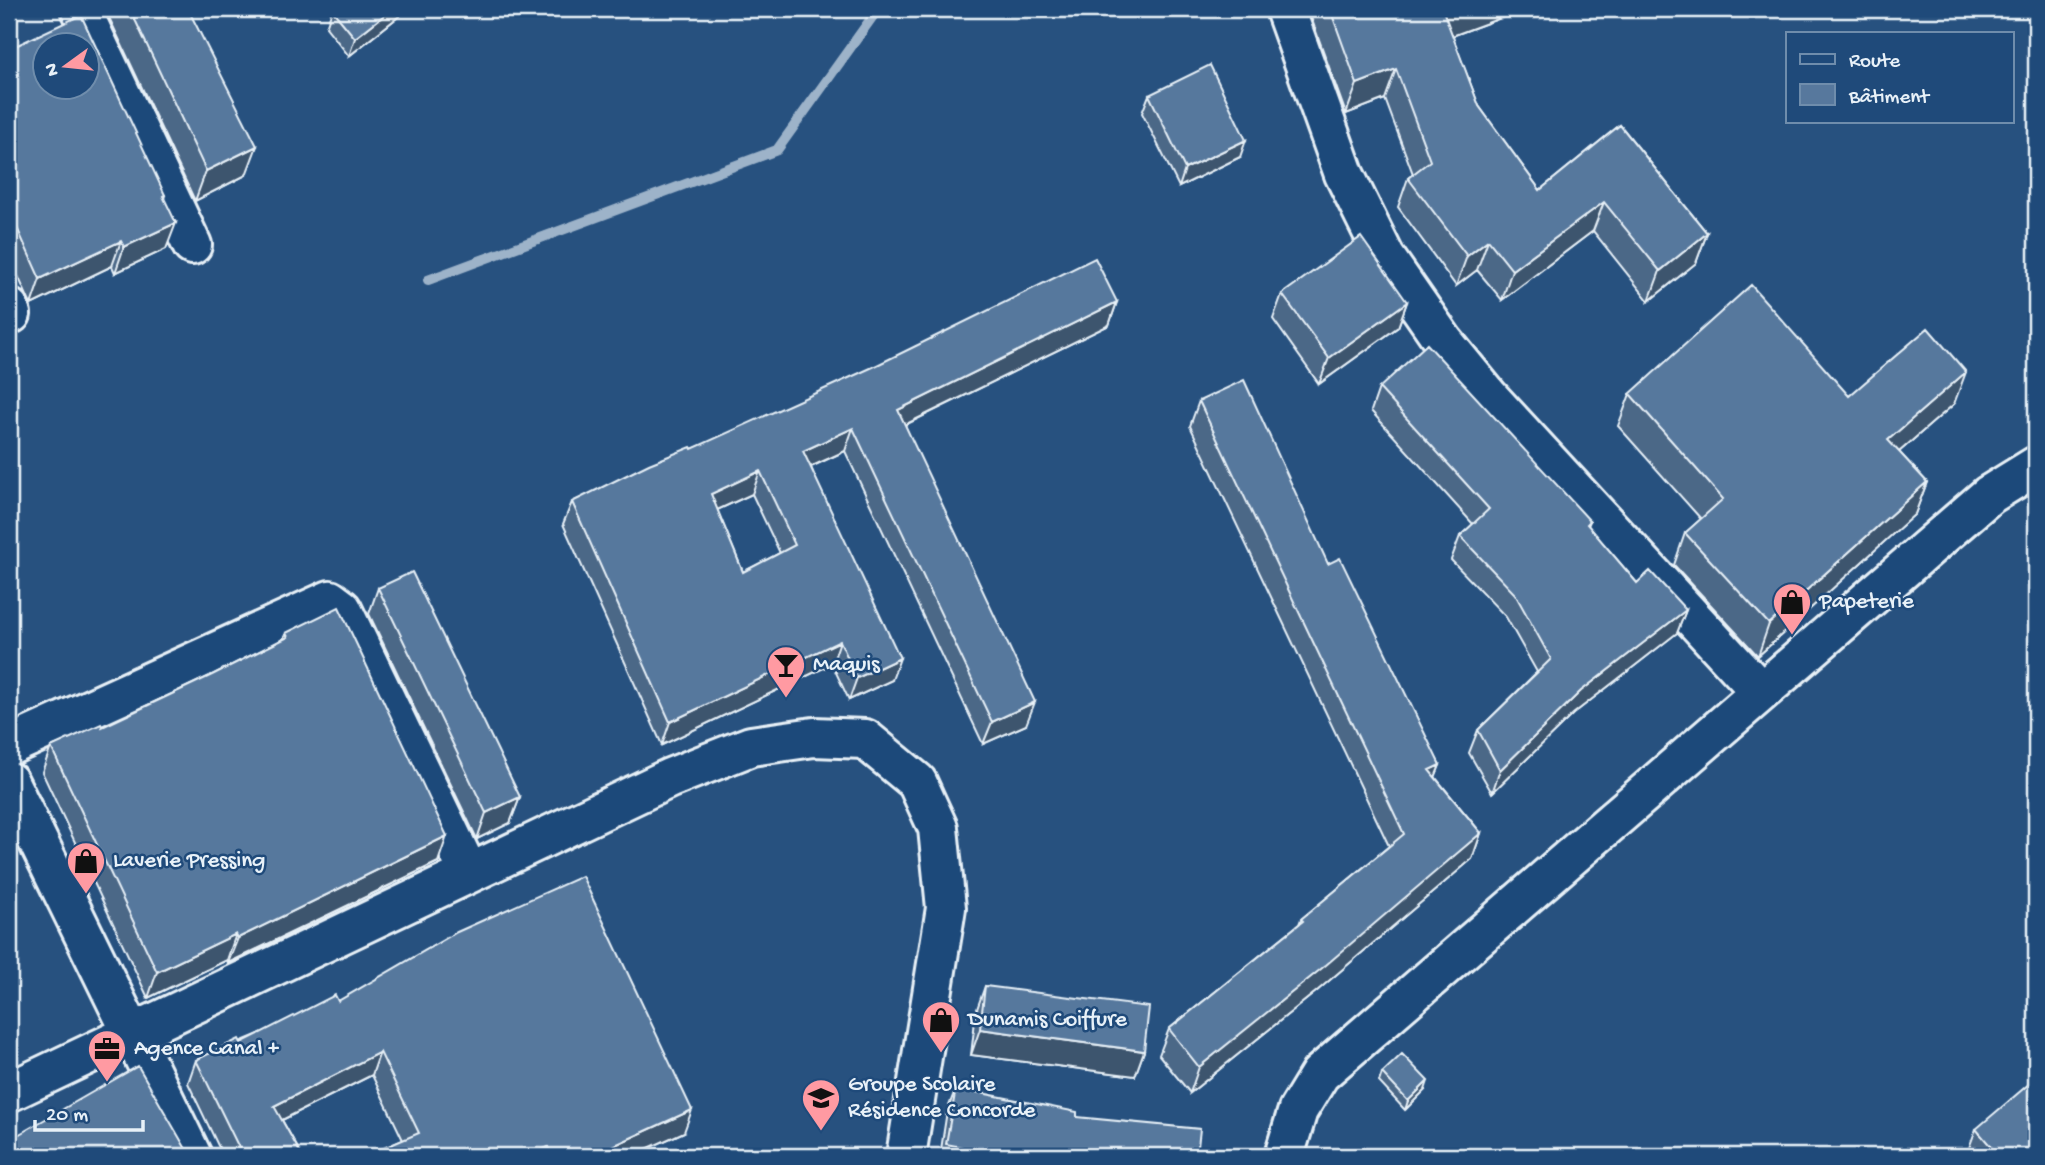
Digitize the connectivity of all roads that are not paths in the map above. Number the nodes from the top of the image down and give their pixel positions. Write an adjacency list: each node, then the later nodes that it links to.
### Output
1 (81, 9): 3 (street)
2 (1285, 9): 5 (street)
3 (192, 245)
4 (2036, 466): 5 (street)
5 (1761, 692): 13 (street)
6 (9, 746): 8 (street)
7 (9, 782): 9 (street)
8 (469, 873): 9 (street); 12 (street)
9 (132, 1036): 10 (street); 11 (street)
10 (9, 1092)
11 (192, 1156)
12 (906, 1156)
13 (1284, 1156)

